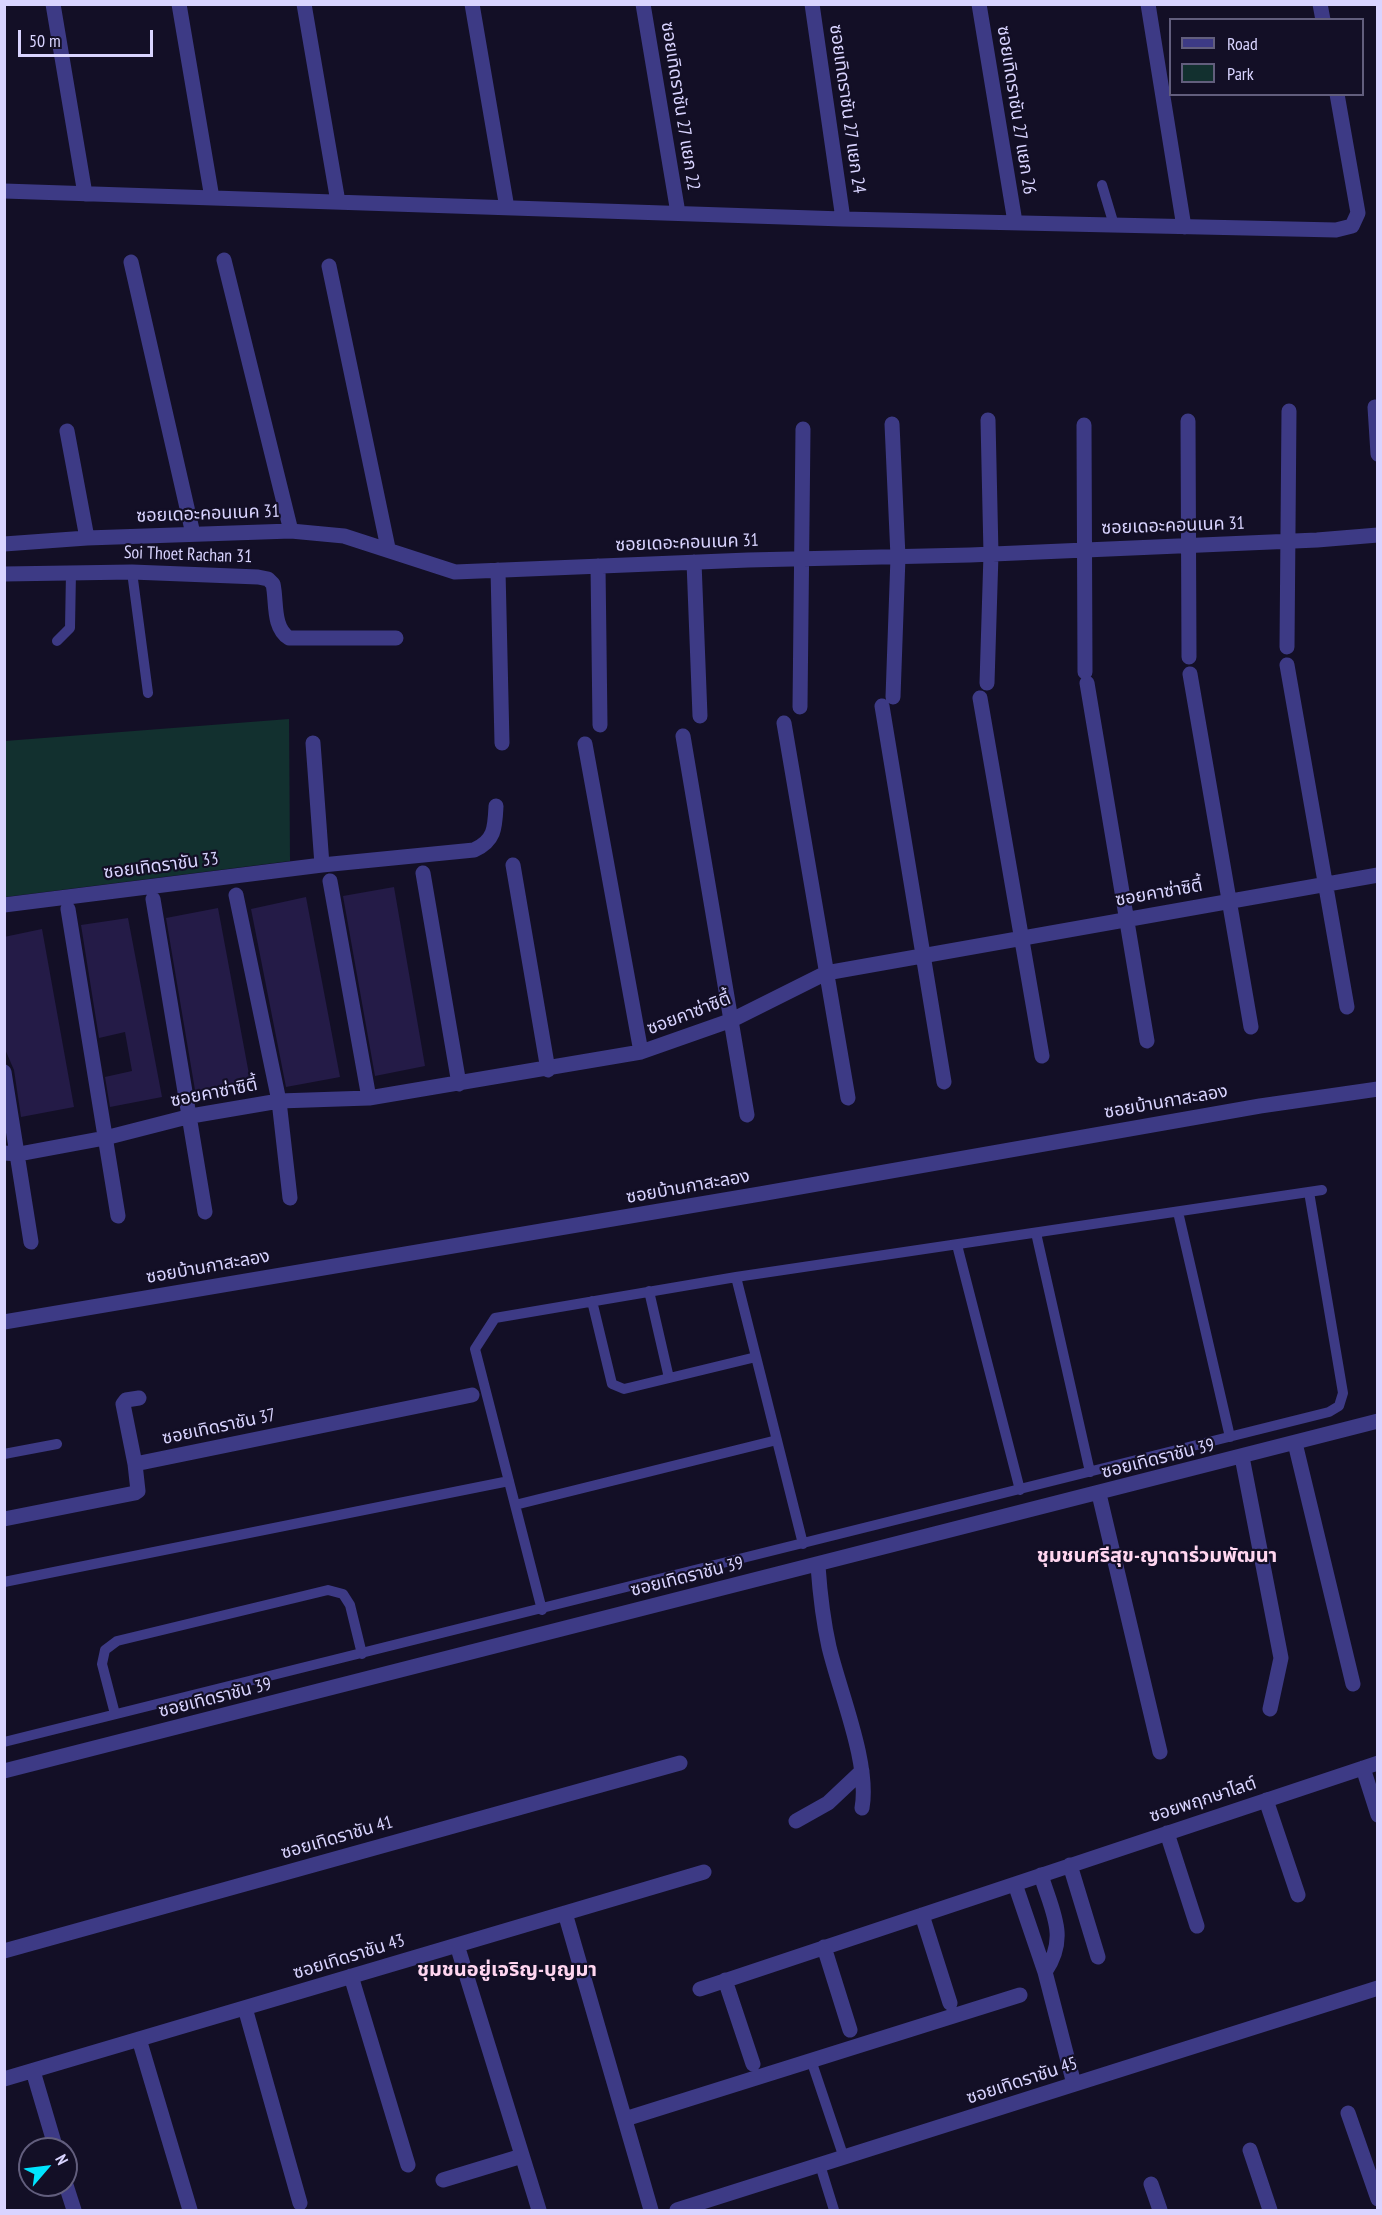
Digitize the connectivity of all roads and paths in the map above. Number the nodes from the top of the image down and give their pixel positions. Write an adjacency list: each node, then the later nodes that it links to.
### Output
1 (53, 4): 12 (street)
2 (179, 4): 13 (street)
3 (304, 4): 14 (street)
4 (472, 4): 15 (street)
5 (643, 4): 16 (street, ซอยเทิดราชัน 27 แยก 22)
6 (812, 4): 17 (street, ซอยเทิดราชัน 27 แยก 24)
7 (980, 4): 18 (street, ซอยเทิดราชัน 27 แยก 26)
8 (1148, 4): 20 (street)
9 (1337, 96): 20 (street)
10 (1102, 185): 19 (lane)
11 (4, 191): 12 (street)
12 (85, 194): 13 (street)
13 (212, 198): 14 (street)
14 (338, 202): 15 (street)
15 (507, 208): 16 (street)
16 (678, 213): 17 (street)
17 (843, 219): 18 (street)
18 (1015, 222): 19 (street)
19 (1114, 225): 20 (street)
20 (1184, 227)
21 (224, 260): 33 (street)
22 (131, 262): 34 (street)
23 (328, 266): 40 (street)
24 (1375, 407): 32 (street)
25 (1288, 411): 37 (street)
26 (988, 420): 42 (street)
27 (1188, 421): 39 (street)
28 (892, 424): 43 (street)
29 (1084, 425): 41 (street)
30 (803, 429): 44 (street)
31 (67, 431): 36 (street)
32 (1377, 454)
33 (291, 531): 34 (street, ซอยเดอะคอนเนค 31); 40 (street, ซอยเดอะคอนเนค 31)
34 (193, 534): 36 (street, ซอยเดอะคอนเนค 31)
35 (1377, 535): 37 (street, ซอยเดอะคอนเนค 31)
36 (87, 538): 38 (street, ซอยเดอะคอนเนค 31)
37 (1286, 540): 39 (street, ซอยเดอะคอนเนค 31); 53 (street)
38 (4, 544)
39 (1188, 545): 41 (street, ซอยเดอะคอนเนค 31); 54 (street)
40 (388, 548): 47 (street, ซอยเดอะคอนเนค 31)
41 (1083, 549): 42 (street, ซอยเดอะคอนเนค 31); 78 (street)
42 (991, 554): 43 (street, ซอยเดอะคอนเนค 31); 79 (street)
43 (898, 557): 44 (street, ซอยเดอะคอนเนค 31); 80 (street)
44 (802, 559): 45 (street, ซอยเดอะคอนเนค 31); 58 (street)
45 (694, 562): 46 (street, ซอยเดอะคอนเนค 31); 59 (street)
46 (598, 566): 47 (street, ซอยเดอะคอนเนค 31); 61 (street)
47 (498, 570): 64 (street)
48 (71, 572): 49 (street, Soi Thoet Rachan 31); 50 (street, Soi Thoet Rachan 31); 52 (lane)
49 (132, 572): 51 (street, Soi Thoet Rachan 31); 57 (lane)
50 (4, 574)
51 (396, 638)
52 (57, 641)
53 (1287, 647)
54 (1189, 657)
55 (1287, 665): 72 (street)
56 (1190, 674): 75 (street)
57 (148, 693)
58 (800, 707)
59 (700, 716)
60 (784, 723): 81 (street)
61 (600, 725)
62 (683, 736): 83 (street)
63 (313, 743): 68 (street)
64 (502, 743)
65 (585, 744): 86 (street)
66 (496, 806): 68 (street, ซอยเทิดราชัน 33)
67 (513, 865): 88 (street)
68 (322, 866): 76 (street, ซอยเทิดราชัน 33)
69 (423, 873): 91 (street)
70 (1377, 875): 72 (street, ซอยคาซ่าซิตี้)
71 (330, 881): 93 (street)
72 (1326, 885): 75 (street, ซอยคาซ่าซิตี้); 82 (street)
73 (236, 895): 95 (street)
74 (153, 899): 97 (street)
75 (1230, 901): 78 (street, ซอยคาซ่าซิตี้); 84 (street)
76 (4, 905)
77 (68, 909): 98 (street)
78 (1128, 919): 79 (street, ซอยคาซ่าซิตี้); 85 (street)
79 (1023, 937): 80 (street, ซอยคาซ่าซิตี้); 87 (street)
80 (922, 954): 81 (street, ซอยคาซ่าซิตี้); 90 (street)
81 (826, 973): 83 (street, ซอยคาซ่าซิตี้); 94 (street)
82 (1347, 1007)
83 (732, 1020): 86 (street, ซอยคาซ่าซิตี้); 96 (street)
84 (1251, 1027)
85 (1147, 1041)
86 (641, 1052): 88 (street, ซอยคาซ่าซิตี้)
87 (1042, 1056)
88 (548, 1070): 91 (street, ซอยคาซ่าซิตี้)
89 (4, 1072): 99 (street)
90 (944, 1082)
91 (459, 1084): 93 (street, ซอยคาซ่าซิตี้)
92 (1377, 1089): 112 (street, ซอยบ้านกาสะลอง)
93 (369, 1098): 95 (street, ซอยคาซ่าซิตี้)
94 (848, 1098)
95 (279, 1101): 97 (street, ซอยคาซ่าซิตี้); 102 (street)
96 (747, 1115)
97 (191, 1116): 98 (street, ซอยคาซ่าซิตี้); 103 (street)
98 (105, 1138): 99 (street, ซอยคาซ่าซิตี้); 105 (street)
99 (12, 1153): 107 (street)
100 (1322, 1190): 101 (lane)
101 (1309, 1192): 104 (lane); 118 (lane)
102 (290, 1198)
103 (205, 1212)
104 (1178, 1212): 106 (lane); 118 (lane)
105 (118, 1216)
106 (1036, 1233): 108 (lane); 125 (lane)
107 (31, 1242)
108 (957, 1245): 109 (lane); 127 (lane)
109 (736, 1276): 110 (lane); 113 (lane)
110 (649, 1291): 111 (lane); 114 (lane)
111 (592, 1301): 114 (lane); 126 (lane)
112 (4, 1322)
113 (756, 1357): 114 (lane); 119 (lane)
114 (669, 1378)
115 (472, 1395): 124 (street, ซอยเทิดราชัน 37)
116 (139, 1398): 124 (street)
117 (1377, 1421): 120 (street, ซอยเทิดราชัน 39)
118 (1230, 1437): 125 (lane)
119 (777, 1440): 129 (lane); 131 (lane)
120 (1295, 1443): 123 (street, ซอยเทิดราชัน 39); 136 (street)
121 (57, 1444): 122 (lane)
122 (4, 1454)
123 (1242, 1457): 128 (street, ซอยเทิดราชัน 39); 137 (street)
124 (135, 1464): 130 (street)
125 (1090, 1472): 127 (lane)
126 (509, 1481): 129 (lane); 133 (lane)
127 (1020, 1490): 131 (lane)
128 (1098, 1494): 132 (street, ซอยเทิดราชัน 39); 140 (street)
129 (515, 1505): 134 (lane)
130 (4, 1519)
131 (803, 1544): 134 (lane)
132 (818, 1566): 143 (street, ซอยเทิดราชัน 39); 144 (street)
133 (4, 1582)
134 (542, 1610): 135 (lane)
135 (362, 1654): 138 (lane); 138 (lane)
136 (1353, 1684)
137 (1270, 1709)
138 (115, 1714): 139 (lane)
139 (4, 1742)
140 (1160, 1752)
141 (680, 1763): 160 (street, ซอยเทิดราชัน 41)
142 (1370, 1765): 145 (street, ซอยพฤกษาไลต์); 147 (street)
143 (4, 1771)
144 (862, 1771): 146 (street); 148 (street)
145 (1266, 1800): 149 (street, ซอยพฤกษาไลต์); 154 (street)
146 (862, 1808)
147 (1377, 1815)
148 (796, 1821)
149 (1167, 1833): 150 (street, ซอยพฤกษาไลต์); 157 (street)
150 (1070, 1865): 152 (street, ซอยพฤกษาไลต์); 161 (street)
151 (704, 1872): 155 (street, ซอยเทิดราชัน 43)
152 (1041, 1875): 153 (street, ซอยพฤกษาไลต์); 162 (street)
153 (1014, 1884): 156 (street, ซอยพฤกษาไลต์); 162 (street)
154 (1298, 1895)
155 (566, 1913): 158 (street, ซอยเทิดราชัน 43); 178 (street)
156 (922, 1915): 159 (street, ซอยพฤกษาไลต์); 168 (street)
157 (1197, 1926)
158 (457, 1945): 163 (street, ซอยเทิดราชัน 43); 181 (street)
159 (824, 1947): 164 (street, ซอยพฤกษาไลต์); 170 (street)
160 (4, 1951)
161 (1098, 1957)
162 (1045, 1972): 176 (street)
163 (351, 1976): 169 (street, ซอยเทิดราชัน 43); 183 (street)
164 (725, 1980): 166 (street, ซอยพฤกษาไลต์); 173 (street)
165 (1377, 1988): 176 (street, ซอยเทิดราชัน 45)
166 (700, 1989)
167 (1020, 1995): 172 (street)
168 (950, 2003)
169 (245, 2008): 171 (street, ซอยเทิดราชัน 43); 188 (street)
170 (850, 2030)
171 (139, 2039): 174 (street, ซอยเทิดราชัน 43); 189 (street)
172 (811, 2060): 178 (street); 182 (lane)
173 (753, 2064)
174 (33, 2071): 175 (street, ซอยเทิดราชัน 43); 179 (street)
175 (4, 2079)
176 (1074, 2084): 182 (street, ซอยเทิดราชัน 45)
177 (1348, 2113): 187 (street)
178 (625, 2119): 191 (street)
179 (52, 2137)
180 (1250, 2150): 195 (street)
181 (522, 2156): 185 (street); 190 (street)
182 (844, 2158): 184 (street, ซอยเทิดราชัน 45)
183 (408, 2164)
184 (820, 2165): 192 (street, ซอยเทิดราชัน 45); 193 (lane)
185 (443, 2180)
186 (1151, 2184): 194 (street)
187 (1377, 2199)
188 (300, 2203)
189 (190, 2211)
190 (539, 2211)
191 (651, 2211)
192 (677, 2211)
193 (834, 2211)
194 (1160, 2211)
195 (1270, 2211)

